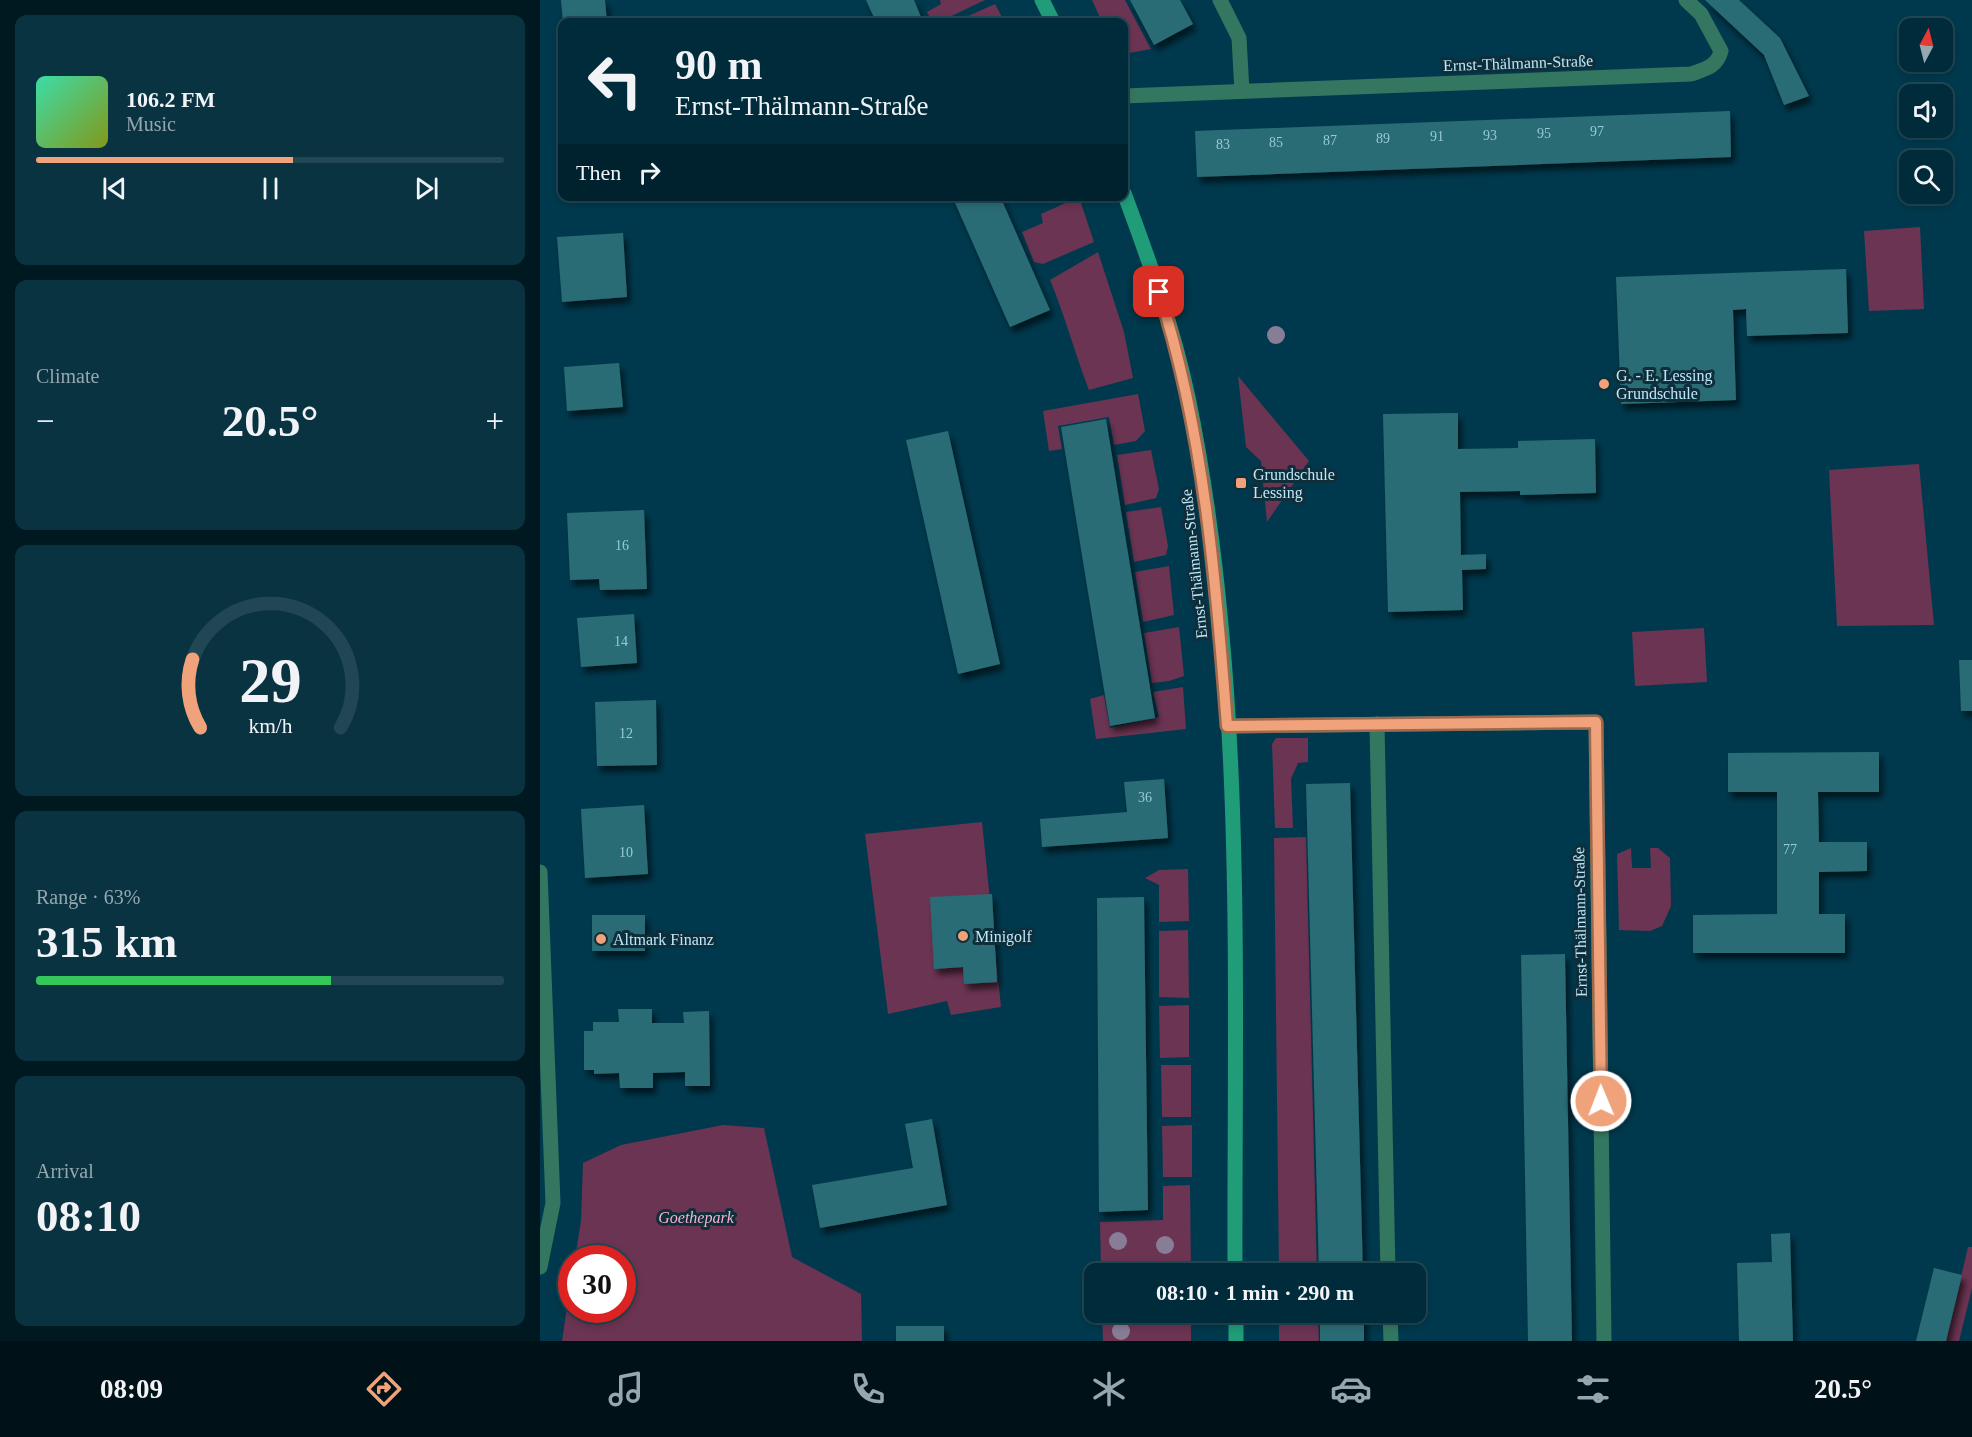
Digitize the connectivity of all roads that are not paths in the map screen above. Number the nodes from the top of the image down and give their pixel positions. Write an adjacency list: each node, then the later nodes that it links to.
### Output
1 (1042, 0): 4 (main road)
2 (1220, 0): 5 (street)
3 (1686, 0): 5 (street, Ernst-Thälmann-Straße)
4 (1051, 18)
5 (1242, 91): 6 (street, Ernst-Thälmann-Straße)
6 (1128, 96)
7 (1127, 201): 9 (main road, Ernst-Thälmann-Straße)
8 (1377, 724): 9 (street, Ernst-Thälmann-Straße); 12 (street); 18 (street, Ernst-Thälmann-Straße)
9 (1227, 726): 11 (main road, Ernst-Thälmann-Straße)
10 (540, 872): 13 (street)
11 (1235, 1263)
12 (1388, 1263)
13 (540, 1267)
14 (1236, 1323): 16 (main road)
15 (1390, 1323): 17 (street)
16 (1236, 1341)
17 (1391, 1341)
18 (1604, 1341)

